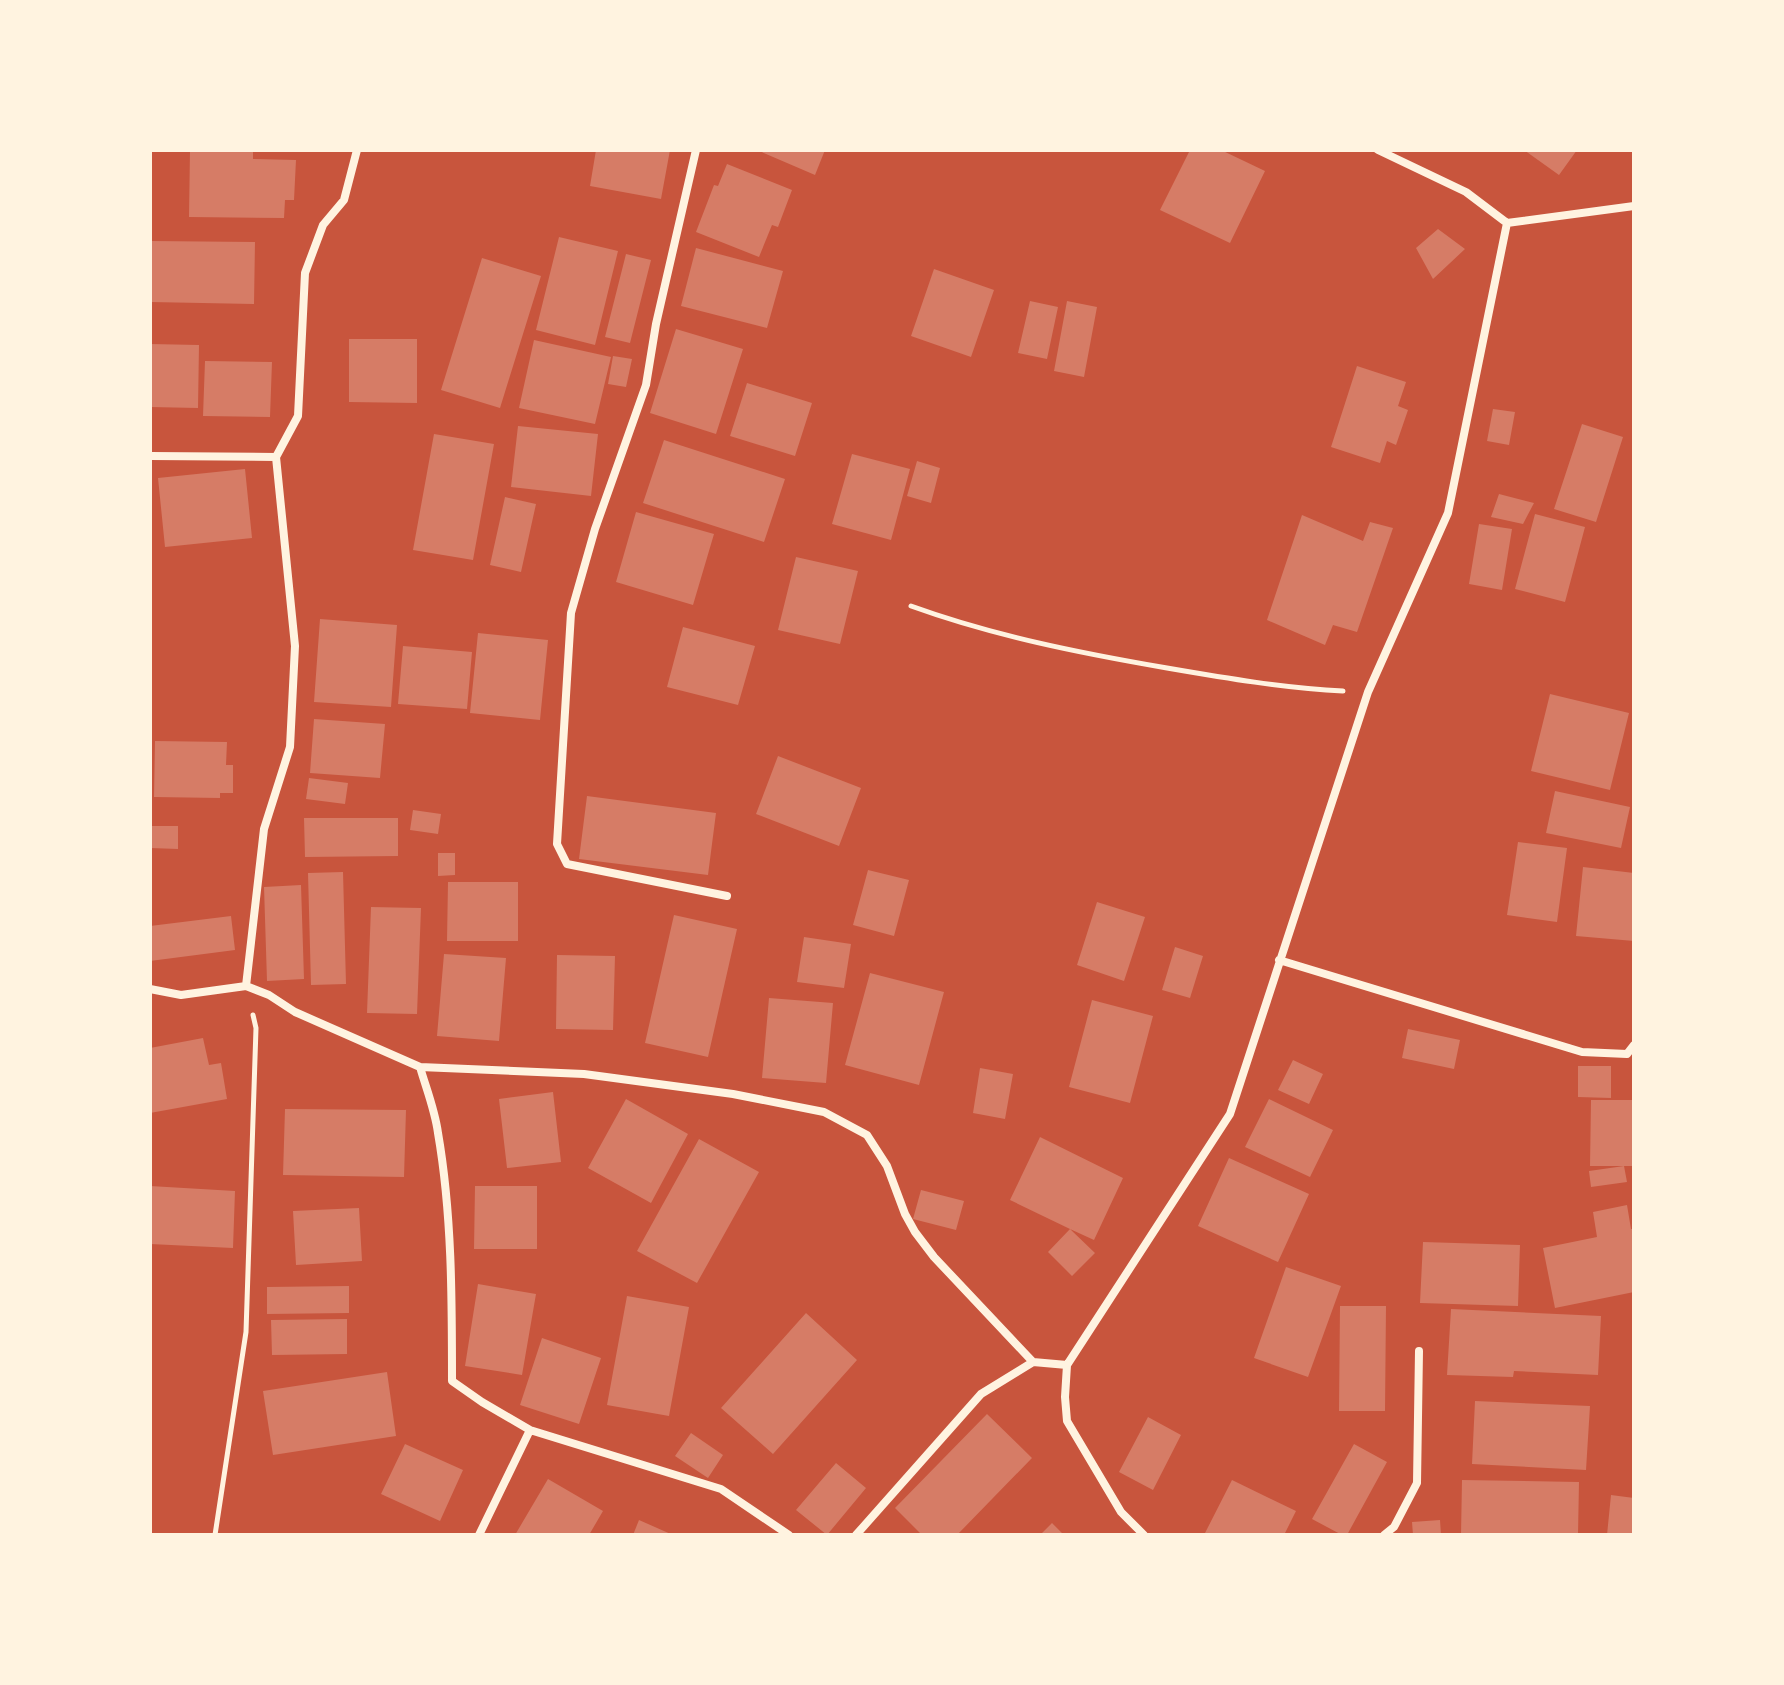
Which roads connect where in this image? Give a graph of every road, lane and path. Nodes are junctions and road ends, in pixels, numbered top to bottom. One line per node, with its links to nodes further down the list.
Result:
1 (357, 150): 7 (street)
2 (696, 150): 10 (street)
3 (1378, 150): 5 (street)
4 (1634, 206): 5 (street)
5 (1507, 223): 9 (street)
6 (150, 456): 7 (street)
7 (276, 457): 12 (street)
8 (911, 606): 9 (path)
9 (1368, 692): 11 (street)
10 (727, 896)
11 (1279, 960): 14 (street); 18 (street)
12 (246, 986): 13 (street); 15 (street); 20 (path)
13 (150, 989)
14 (1634, 1045)
15 (420, 1067): 17 (street); 19 (street)
16 (1419, 1351): 25 (street)
17 (1033, 1362): 18 (street); 23 (street)
18 (1067, 1365): 24 (street)
19 (530, 1430): 21 (street); 22 (street)
20 (215, 1535)
21 (479, 1535)
22 (789, 1535)
23 (856, 1535)
24 (1144, 1535)
25 (1384, 1535)

